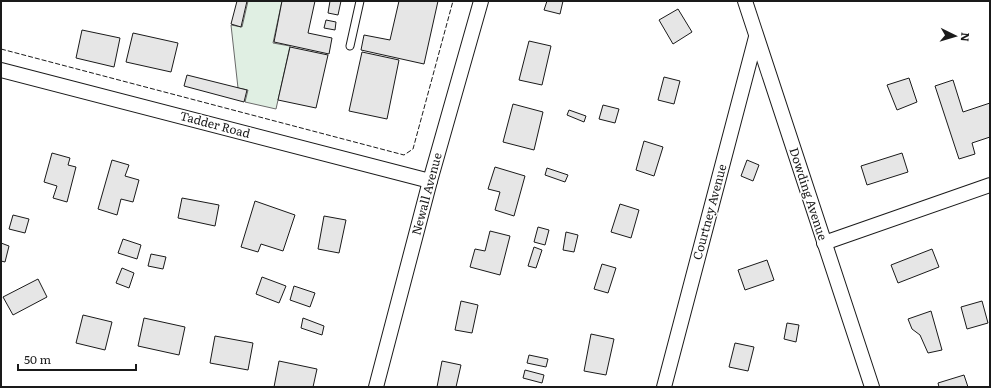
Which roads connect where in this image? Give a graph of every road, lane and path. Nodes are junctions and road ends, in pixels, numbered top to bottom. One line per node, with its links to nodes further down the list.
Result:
1 (360, 1): 5 (lane)
2 (481, 1): 7 (street, Newall Avenue)
3 (749, 2): 4 (street, Dowding Avenue)
4 (756, 37): 9 (street, Dowding Avenue); 11 (street, Courtney Avenue)
5 (350, 46)
6 (1, 70): 7 (street, Tadder Road)
7 (430, 182): 10 (street, Newall Avenue)
8 (990, 185): 9 (street)
9 (824, 243): 12 (street, Dowding Avenue)
10 (376, 387)
11 (664, 387)
12 (872, 387)

